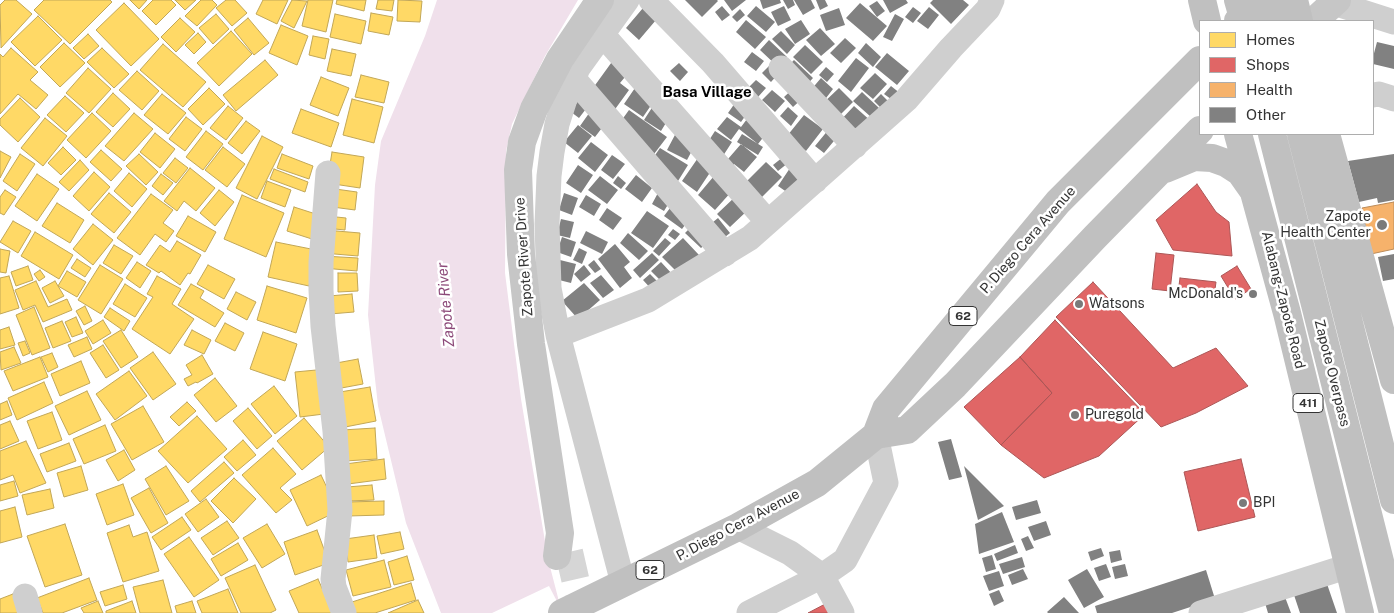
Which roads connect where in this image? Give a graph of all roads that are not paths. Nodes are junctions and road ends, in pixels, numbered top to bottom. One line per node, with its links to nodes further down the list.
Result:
1 (600, 0): 41 (main road, Zapote River Drive)
2 (627, 0): 18 (street)
3 (650, 0): 32 (street)
4 (992, 0): 29 (street)
5 (1202, 0): 11 (highway)
6 (1238, 0): 13 (highway, bridge)
7 (1259, 0): 12 (highway)
8 (1267, 0): 14 (highway)
9 (1294, 0): 15 (highway)
10 (1335, 1): 16 (main road); 17 (street)
11 (1207, 20)
12 (1239, 20)
13 (1244, 20)
14 (1272, 20)
15 (1299, 20)
16 (1315, 20)
17 (1394, 22)
18 (602, 34): 21 (street); 34 (street)
19 (1199, 61): 38 (highway, P. Diego Cera Avenue / 62)
20 (781, 68): 29 (street)
21 (573, 78): 35 (street); 36 (street)
22 (1374, 95): 23 (street)
23 (1394, 99)
24 (1199, 131): 30 (highway, P. Diego Cera Avenue / 62)
25 (1272, 135): 51 (highway, Zapote Overpass / 411)
26 (1319, 135): 37 (highway)
27 (1319, 135): 39 (highway, Zapote Overpass)
28 (1245, 139): 33 (highway, Alabang-Zapote Road / 411)
29 (855, 146): 32 (street)
30 (1161, 170): 33 (highway); 38 (highway, P. Diego Cera Avenue / 62)
31 (328, 173): 45 (street)
32 (815, 182): 34 (street)
33 (1255, 193): 42 (highway, Alabang-Zapote Road / 411)
34 (768, 222): 35 (street)
35 (725, 254): 36 (street)
36 (558, 335): 44 (street)
37 (1393, 373)
38 (876, 435): 40 (highway, P. Diego Cera Avenue / 62); 43 (street)
39 (1394, 500)
40 (738, 527): 43 (street); 44 (highway, P. Diego Cera Avenue / 62)
41 (562, 547)
42 (1348, 566): 49 (street); 50 (highway, Alabang-Zapote Road / 411)
43 (822, 576): 47 (street); 48 (street)
44 (623, 583): 46 (highway, P. Diego Cera Avenue / 62)
45 (344, 613)
46 (562, 613)
47 (749, 613)
48 (842, 613)
49 (1201, 613)
50 (1360, 613)
51 (1393, 613)

